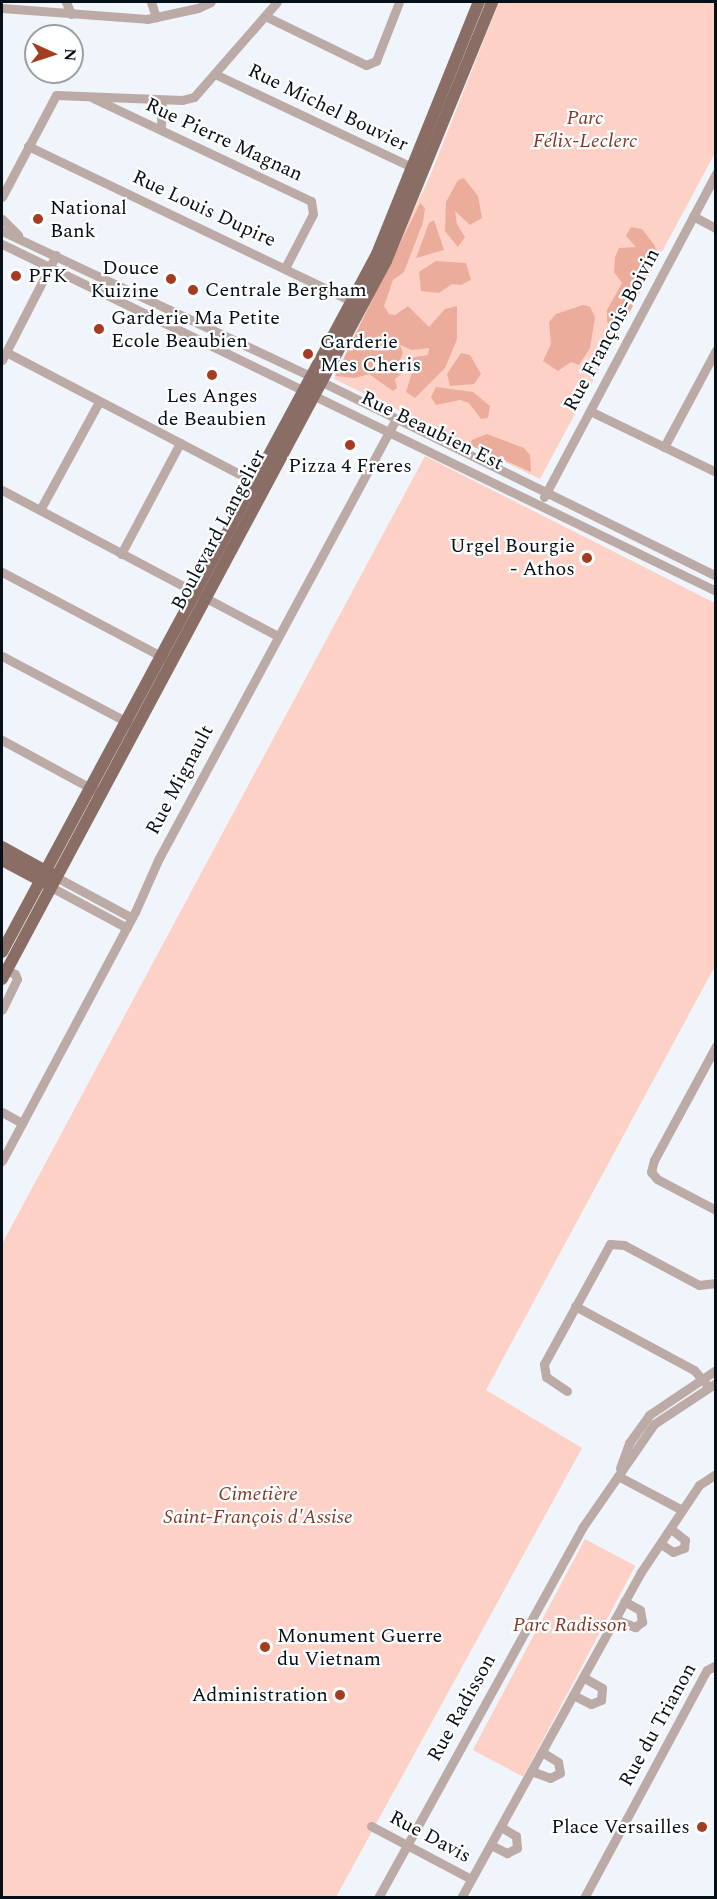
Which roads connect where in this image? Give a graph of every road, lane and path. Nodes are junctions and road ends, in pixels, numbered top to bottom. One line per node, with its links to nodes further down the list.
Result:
1 (66, 2): 9 (street)
2 (150, 2): 11 (street)
3 (211, 2): 11 (street)
4 (277, 2): 10 (street)
5 (399, 2): 10 (street)
6 (479, 2): 17 (main road, Boulevard Langelier)
7 (492, 2): 17 (main road, Boulevard Langelier)
8 (2, 8): 9 (street)
9 (71, 14): 11 (street)
10 (265, 16): 12 (street)
11 (156, 17)
12 (218, 75): 14 (street); 17 (street, Rue Michel Bouvier)
13 (88, 96): 14 (street); 15 (street, Rue Pierre Magnan); 16 (street)
14 (162, 100): 15 (street)
15 (161, 128): 28 (street, Rue Pierre Magnan)
16 (28, 146): 19 (street); 28 (street, Rue Louis Dupire)
17 (418, 170): 31 (main road, Boulevard Langelier)
18 (716, 173): 20 (street, Rue François-Boivin)
19 (2, 196)
20 (693, 216): 22 (street); 39 (street, Rue François-Boivin)
21 (2, 219): 24 (street, Rue Beaubien Est)
22 (716, 228)
23 (2, 231): 24 (street, Rue Beaubien Est)
24 (25, 240): 26 (street, Rue Beaubien Est)
25 (2, 244): 27 (street, Rue Beaubien Est)
26 (56, 255): 27 (street); 29 (street, Rue Beaubien Est)
27 (50, 267): 30 (street, Rue Beaubien Est); 35 (street)
28 (285, 268): 31 (street, Rue Louis Dupire)
29 (107, 279): 30 (street); 32 (street, Rue Beaubien Est)
30 (101, 292): 33 (street, Rue Beaubien Est)
31 (357, 304): 36 (main road, Boulevard Langelier)
32 (181, 315): 33 (street); 36 (street, Rue Beaubien Est)
33 (176, 327): 37 (street, Rue Beaubien Est)
34 (716, 350): 43 (street)
35 (4, 356): 38 (street)
36 (317, 380): 37 (main road, Boulevard Langelier); 40 (street, Rue Beaubien Est)
37 (311, 392): 41 (street, Rue Beaubien Est); 45 (main road, Boulevard Langelier)
38 (99, 402): 42 (street); 49 (street)
39 (590, 411): 43 (street); 47 (street, Rue François-Boivin)
40 (396, 419): 41 (street, Rue Mignault); 47 (street, Rue Beaubien Est)
41 (390, 430): 48 (street, Rue Beaubien Est); 55 (street, Rue Mignault)
42 (180, 443): 45 (street); 50 (street)
43 (664, 447): 44 (street)
44 (716, 472)
45 (260, 484): 54 (main road, Boulevard Langelier)
46 (2, 490): 49 (street)
47 (547, 493): 48 (street, Rue François-Boivin); 52 (street, Rue Beaubien Est)
48 (541, 504): 53 (street, Rue Beaubien Est)
49 (40, 510): 50 (street)
50 (121, 554): 54 (street)
51 (2, 572): 57 (street)
52 (716, 576)
53 (716, 591)
54 (200, 595): 55 (street); 57 (main road, Boulevard Langelier)
55 (278, 636): 64 (street, Rue Mignault)
56 (2, 656): 58 (street)
57 (165, 659): 58 (main road, Boulevard Langelier)
58 (130, 724): 60 (main road, Boulevard Langelier)
59 (2, 740): 60 (street)
60 (95, 790): 63 (main road, Boulevard Langelier)
61 (2, 847): 63 (main road)
62 (2, 860): 63 (main road)
63 (48, 879): 64 (street); 65 (street); 66 (main road, Boulevard Langelier); 67 (main road, Boulevard Langelier)
64 (132, 918): 65 (street, Rue Mignault)
65 (127, 928): 71 (street, Rue Mignault)
66 (2, 952)
67 (3, 972): 68 (street, Boulevard Langelier)
68 (2, 1010)
69 (716, 1046): 73 (street)
70 (2, 1112): 71 (street)
71 (22, 1123): 72 (street, Rue Mignault)
72 (2, 1161)
73 (714, 1207)
74 (716, 1283): 75 (street)
75 (575, 1306): 77 (street); 79 (street)
76 (716, 1370): 77 (street)
77 (703, 1378): 78 (street); 81 (street)
78 (712, 1385): 81 (street)
79 (567, 1391)
80 (716, 1474): 82 (street)
81 (618, 1476): 82 (street); 94 (street, Rue Radisson)
82 (682, 1510): 83 (street)
83 (671, 1529): 84 (street); 84 (street)
84 (661, 1544): 85 (street)
85 (624, 1601): 86 (street); 86 (street)
86 (615, 1619): 88 (street)
87 (714, 1665): 99 (street, Rue du Trianon)
88 (583, 1677): 89 (street); 89 (street)
89 (573, 1695): 90 (street)
90 (542, 1752): 91 (street); 91 (street)
91 (531, 1771): 93 (street)
92 (371, 1826): 94 (street, Rue Davis)
93 (501, 1827): 95 (street); 95 (street)
94 (407, 1845): 96 (street, Rue Davis); 97 (street, Rue Radisson)
95 (491, 1845): 96 (street)
96 (471, 1879): 98 (street)
97 (378, 1898)
98 (461, 1898)
99 (584, 1898)

